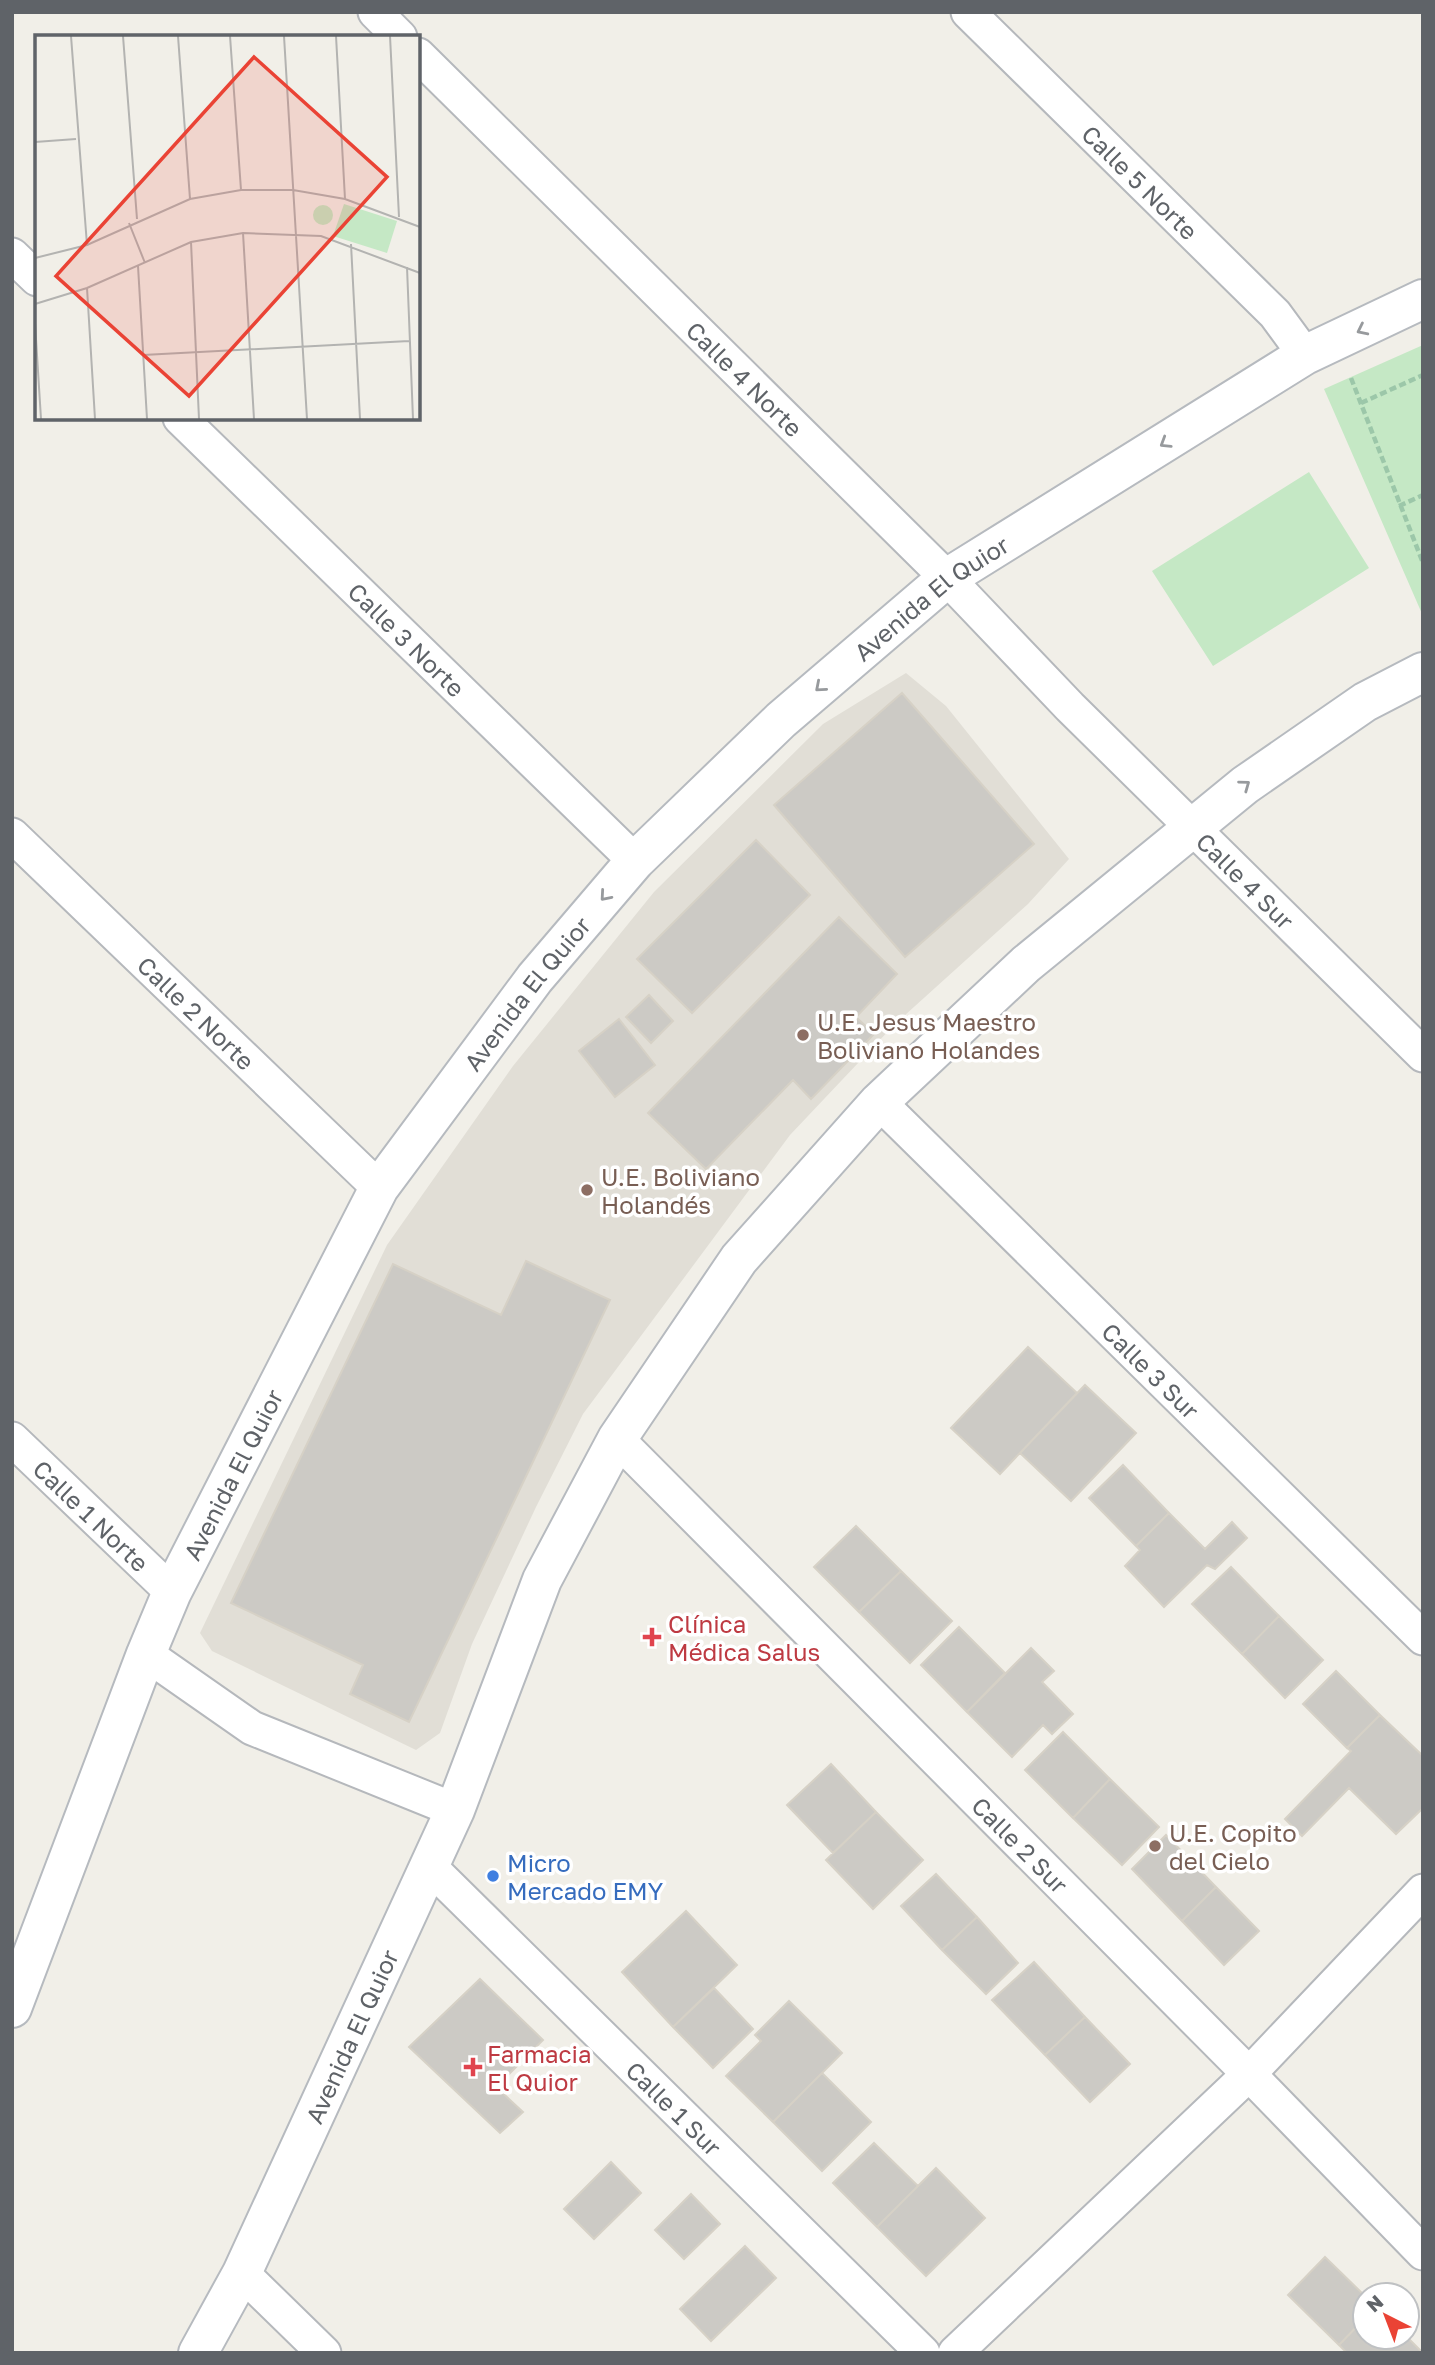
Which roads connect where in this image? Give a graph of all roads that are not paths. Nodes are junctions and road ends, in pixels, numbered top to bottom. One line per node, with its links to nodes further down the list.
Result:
1 (375, 12): 3 (street)
2 (968, 12): 8 (street, Calle 5 Norte)
3 (398, 35)
4 (420, 57): 10 (street, Calle 4 Norte)
5 (12, 255): 6 (street)
6 (35, 277)
7 (1423, 299): 8 (street, Avenida El Quior, one-way to 8)
8 (1321, 349): 10 (street, Avenida El Quior, one-way to 10)
9 (182, 420): 15 (street, Calle 3 Norte)
10 (947, 578): 12 (street, Calle 4 Norte); 15 (street, Avenida El Quior, one-way to 15)
11 (1423, 672): 13 (street, Avenida El Quior, one-way to 11)
12 (1070, 706): 13 (street, Calle 4 Sur)
13 (1191, 827): 16 (street, Calle 4 Sur); 17 (street, Avenida El Quior)
14 (12, 835): 18 (street, Calle 2 Norte)
15 (635, 861): 18 (street, Avenida El Quior, one-way to 18)
16 (1423, 1055)
17 (878, 1102): 20 (street, Avenida El Quior); 22 (street, Calle 3 Sur)
18 (379, 1188): 21 (street, Avenida El Quior)
19 (12, 1439): 21 (street, Calle 1 Norte)
20 (617, 1439): 24 (street, Avenida El Quior); 28 (street, Calle 2 Sur)
21 (172, 1592): 23 (street, Avenida El Quior)
22 (1423, 1638)
23 (146, 1654): 24 (street); 27 (street, Avenida El Quior)
24 (454, 1810): 25 (street, Avenida El Quior)
25 (428, 1865): 30 (street, Avenida El Quior); 33 (street, Calle 1 Sur)
26 (1423, 1891): 28 (street)
27 (12, 2008)
28 (1249, 2074): 29 (street, Calle 2 Sur); 34 (street)
29 (1423, 2253)
30 (243, 2273): 31 (street, Avenida El Quior); 32 (street)
31 (198, 2353)
32 (324, 2353)
33 (923, 2353)
34 (955, 2353)

